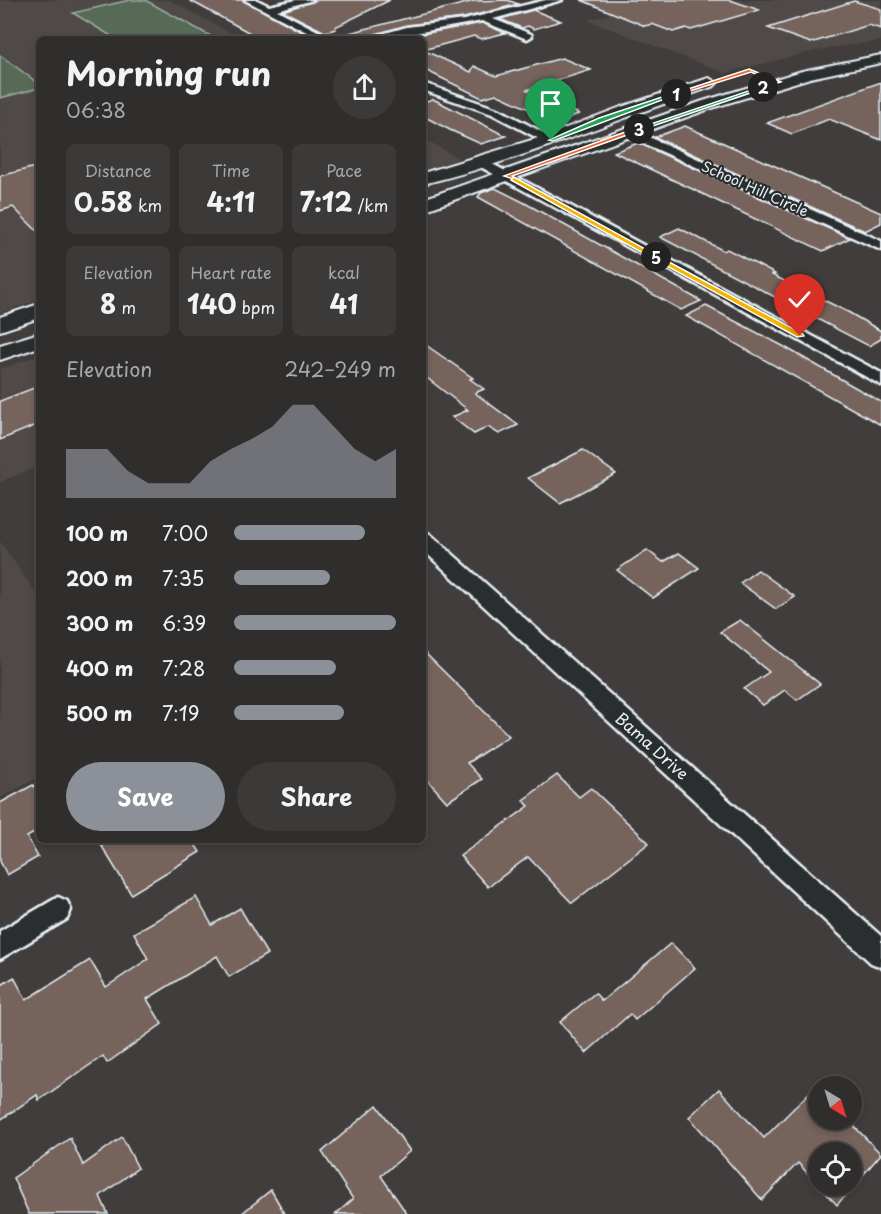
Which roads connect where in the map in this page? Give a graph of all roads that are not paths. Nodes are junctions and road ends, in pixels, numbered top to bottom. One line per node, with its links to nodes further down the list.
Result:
1 (250, 0): 6 (street)
2 (308, 0): 6 (street)
3 (525, 0): 5 (street)
4 (557, 0): 5 (street)
5 (538, 5): 7 (street)
6 (268, 9): 8 (street)
7 (485, 19): 9 (street); 10 (street)
8 (322, 36)
9 (382, 36)
10 (526, 36)
11 (881, 59): 14 (main road)
12 (760, 74): 14 (main road)
13 (723, 79): 17 (main road)
14 (779, 82): 16 (main road)
15 (426, 87): 17 (street)
16 (629, 132): 19 (main road); 22 (street, School Hill Circle)
17 (551, 140): 18 (main road)
18 (483, 163): 19 (street); 20 (main road)
19 (507, 176): 21 (main road); 27 (street)
20 (426, 178)
21 (426, 204)
22 (881, 246)
23 (36, 312): 24 (main road)
24 (0, 324)
25 (36, 341): 26 (main road)
26 (0, 353)
27 (878, 375)
28 (426, 541): 31 (street, Bama Drive)
29 (58, 910): 30 (street)
30 (0, 946)
31 (881, 954)

